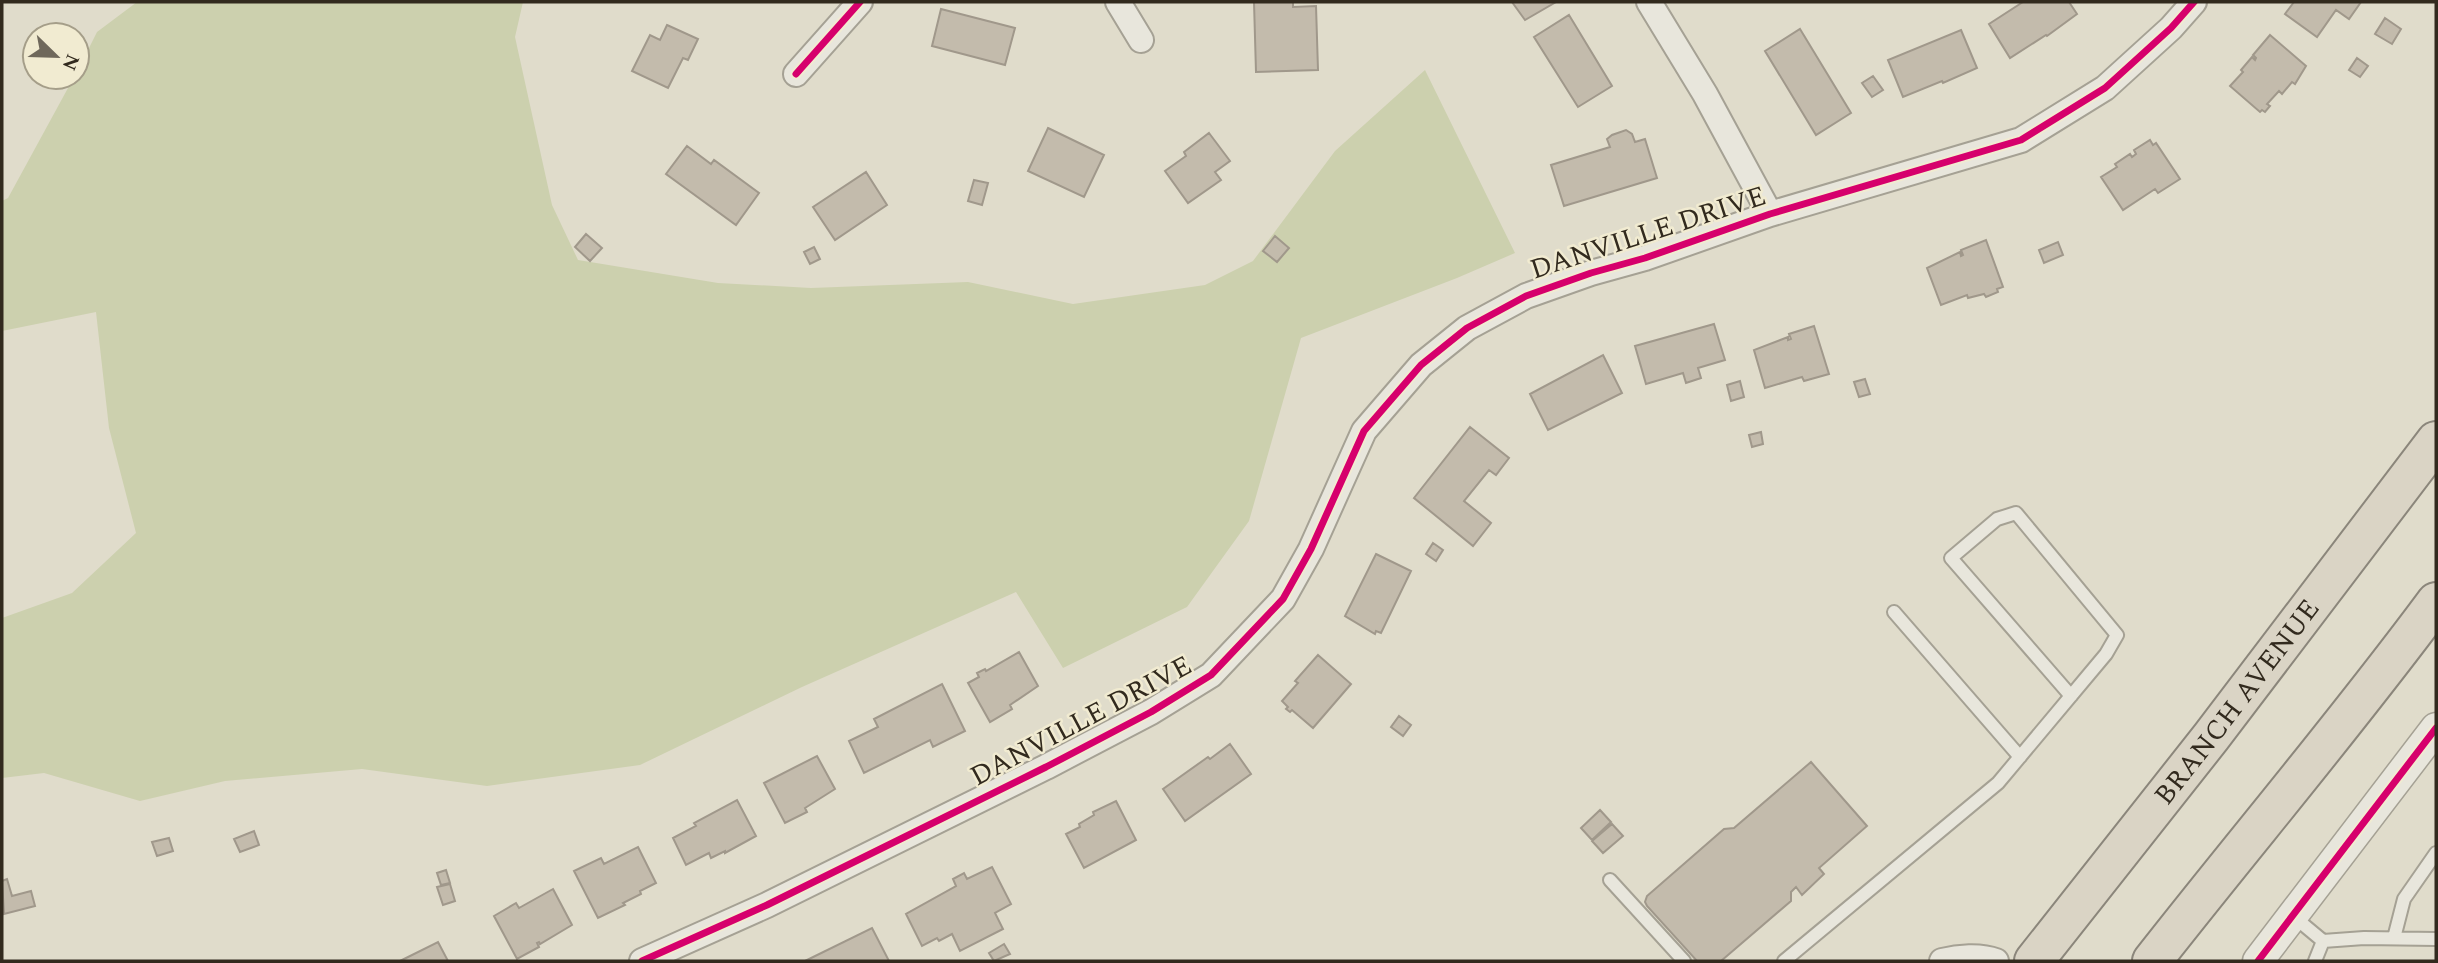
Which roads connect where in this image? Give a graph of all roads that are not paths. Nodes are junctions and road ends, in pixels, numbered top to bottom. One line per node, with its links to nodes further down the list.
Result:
1 (860, 2): 6 (street)
2 (1118, 2): 5 (street)
3 (1649, 2): 7 (street)
4 (2194, 2): 7 (street, DANVILLE DRIVE)
5 (1141, 40)
6 (796, 74)
7 (1770, 214): 22 (street, DANVILLE DRIVE)
8 (2436, 438): 27 (highway, BRANCH AVENUE)
9 (2436, 602): 12 (highway)
10 (1894, 612): 15 (lane)
11 (2436, 620): 12 (highway)
12 (2373, 687): 28 (highway)
13 (2071, 696): 13 (lane); 15 (lane)
14 (2436, 728): 18 (street)
15 (2020, 757): 24 (lane)
16 (2436, 853): 19 (lane)
17 (1609, 880): 23 (lane)
18 (2293, 916): 21 (lane); 29 (street)
19 (2394, 938): 20 (lane); 21 (lane)
20 (2436, 939)
21 (2323, 941): 30 (lane)
22 (642, 961)
23 (1684, 961)
24 (1784, 961)
25 (1942, 961): 26 (street)
26 (1996, 961)
27 (2034, 961)
28 (2151, 961)
29 (2258, 961)
30 (2315, 961)

